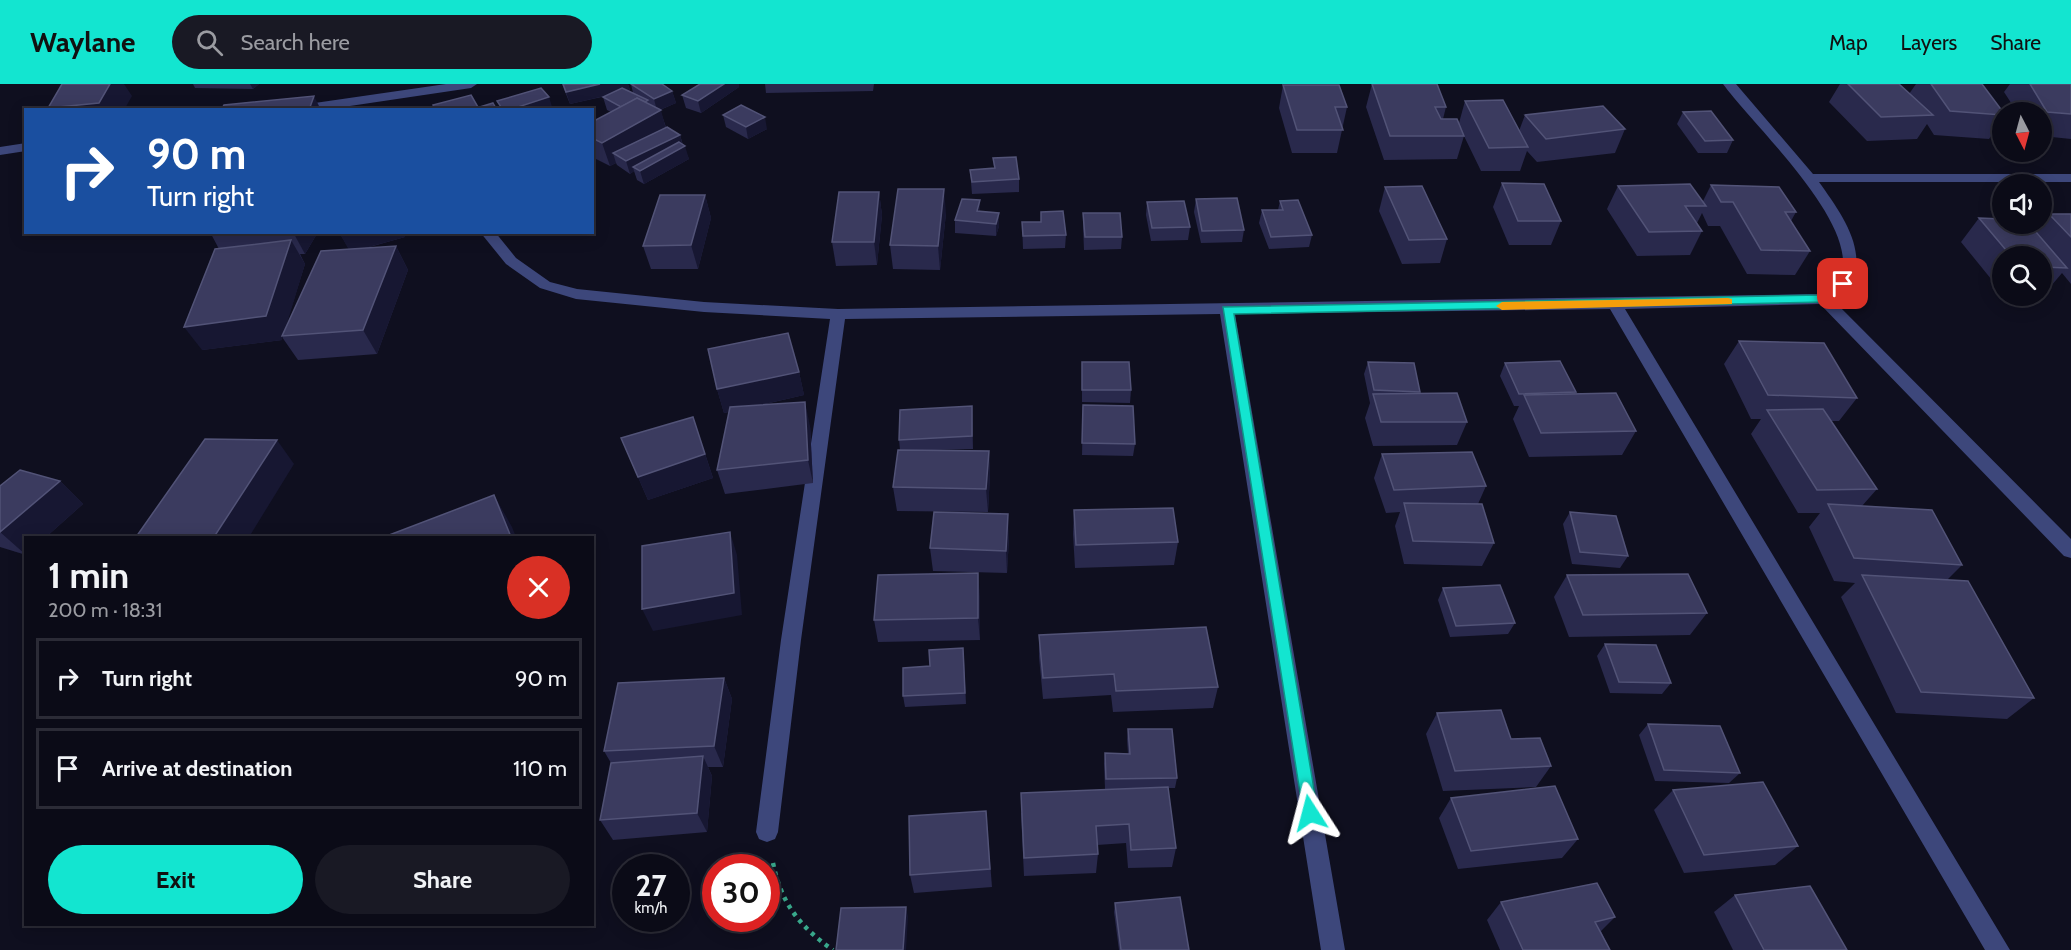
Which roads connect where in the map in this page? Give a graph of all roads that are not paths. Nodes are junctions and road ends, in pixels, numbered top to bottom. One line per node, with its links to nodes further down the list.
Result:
1 (471, 84): 3 (street)
2 (1729, 84): 8 (street)
3 (393, 90): 4 (street); 5 (street)
4 (304, 108)
5 (404, 108)
6 (24, 147): 7 (street)
7 (0, 151)
8 (1809, 178): 9 (street); 11 (street)
9 (2071, 178)
10 (489, 234): 14 (street)
11 (1824, 299): 12 (street); 15 (street)
12 (1615, 304): 13 (street); 18 (street)
13 (1227, 310): 14 (street); 17 (street)
14 (838, 314): 16 (street)
15 (2071, 550)
16 (767, 832)
17 (1333, 950)
18 (1998, 950)

